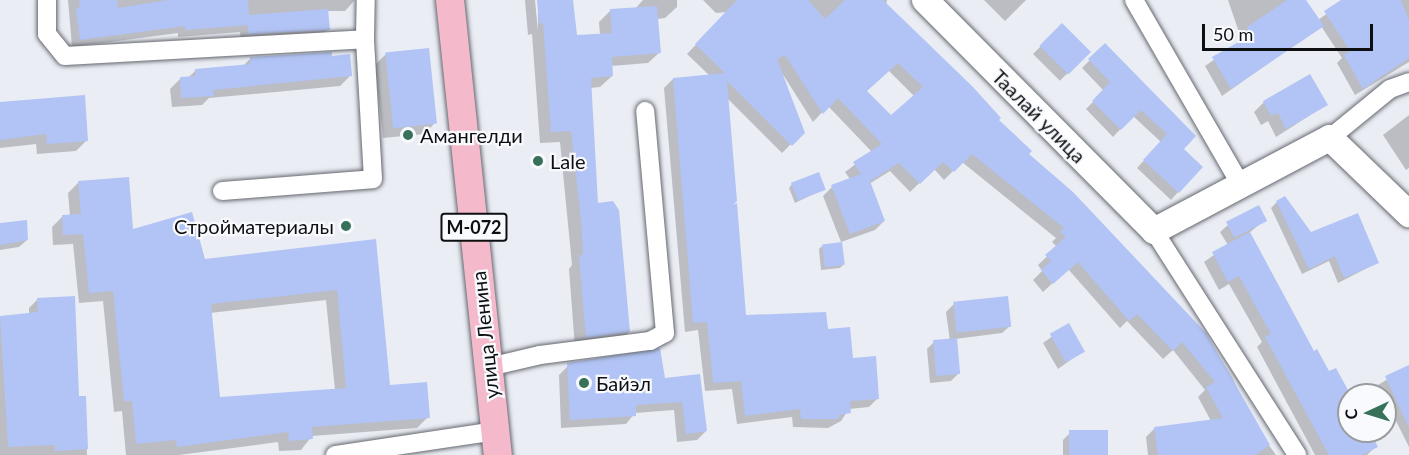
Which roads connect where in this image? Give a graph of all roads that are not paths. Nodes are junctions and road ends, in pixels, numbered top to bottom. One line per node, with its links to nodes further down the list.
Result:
1 (47, 0): 6 (street)
2 (366, 0): 6 (street)
3 (450, 0): 14 (main road, улица Ленина / М-072)
4 (925, 0): 13 (street, Таалай улица)
5 (1134, 0): 10 (street)
6 (365, 39): 11 (street)
7 (1409, 82): 9 (street)
8 (645, 111): 14 (street)
9 (1330, 138): 10 (street); 12 (street)
10 (1241, 185): 13 (street)
11 (222, 191)
12 (1409, 214)
13 (1154, 231): 17 (street, Таалай улица)
14 (489, 367): 15 (main road, улица Ленина / М-072)
15 (496, 443): 16 (street)
16 (335, 455)
17 (1297, 455)

